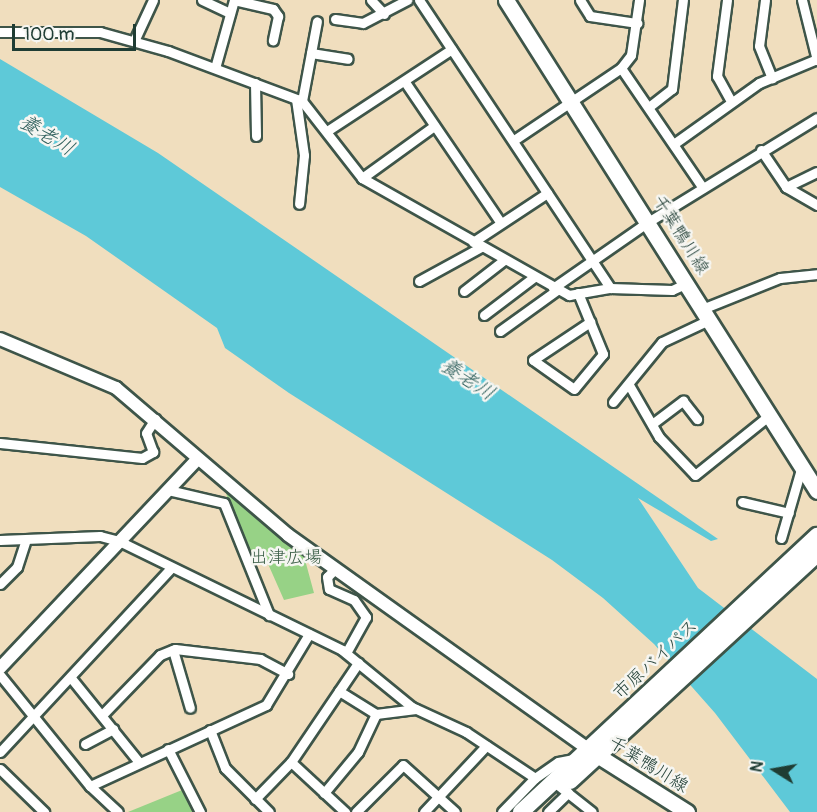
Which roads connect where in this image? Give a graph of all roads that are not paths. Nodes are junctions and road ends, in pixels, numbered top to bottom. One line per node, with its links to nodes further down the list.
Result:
1 (153, 0): 21 (street)
2 (202, 0): 14 (street)
3 (234, 0): 14 (street); 20 (street)
4 (370, 0): 15 (street)
5 (407, 0): 15 (street)
6 (419, 0): 22 (street)
7 (506, 0): 32 (main road, 千葉鴨川線)
8 (580, 0): 18 (street)
9 (639, 0): 18 (street)
10 (683, 0): 34 (street)
11 (727, 0): 33 (street)
12 (765, 0): 28 (street)
13 (802, 0): 25 (street)
14 (230, 13): 26 (street)
15 (384, 14): 16 (street)
16 (335, 19)
17 (317, 21): 23 (street)
18 (637, 23): 27 (street)
19 (0, 32): 21 (street)
20 (273, 40)
21 (134, 41): 26 (street)
22 (452, 49): 29 (street); 39 (street)
23 (311, 53): 24 (street); 31 (street)
24 (348, 59)
25 (817, 59): 28 (street)
26 (215, 68): 30 (street)
27 (621, 68): 32 (street); 34 (street)
28 (772, 78): 33 (street)
29 (405, 82): 36 (street); 37 (street)
30 (255, 83): 31 (street); 38 (street)
31 (299, 100): 37 (street); 47 (street)
32 (574, 100): 39 (street); 50 (main road, 千葉鴨川線)
33 (731, 101): 40 (street)
34 (650, 106): 40 (street)
35 (817, 118): 41 (street)
36 (434, 126): 43 (street); 49 (street)
37 (327, 132): 43 (street)
38 (256, 136)
39 (514, 140): 46 (street)
40 (675, 143): 45 (street)
41 (761, 150): 44 (street); 45 (street)
42 (817, 172): 44 (street)
43 (362, 178): 51 (street)
44 (786, 187): 48 (street)
45 (703, 188): 50 (street)
46 (547, 193): 49 (street); 53 (street)
47 (299, 204)
48 (816, 204)
49 (500, 222): 51 (street)
50 (648, 222): 53 (street); 57 (main road, 千葉鴨川線)
51 (477, 245): 52 (street); 56 (street)
52 (504, 260): 55 (street); 60 (street)
53 (594, 264): 58 (street); 59 (street)
54 (817, 274): 62 (street)
55 (534, 277): 59 (street); 63 (street)
56 (419, 281)
57 (687, 283): 58 (street); 62 (main road, 千葉鴨川線)
58 (610, 288): 61 (street)
59 (555, 289): 61 (street); 65 (street)
60 (464, 291)
61 (578, 293): 64 (street)
62 (705, 314): 67 (street); 70 (main road, 千葉鴨川線)
63 (484, 315)
64 (590, 322): 64 (street)
65 (500, 331)
66 (0, 339): 69 (street)
67 (629, 385): 68 (street); 72 (street)
68 (613, 402)
69 (155, 418): 73 (street); 74 (street)
70 (766, 418): 72 (street); 75 (main road, 千葉鴨川線)
71 (697, 419): 72 (street)
72 (652, 424)
73 (0, 443)
74 (197, 460): 76 (street); 88 (street)
75 (801, 469): 77 (main road, 千葉鴨川線); 79 (street)
76 (168, 490): 84 (street); 90 (street)
77 (817, 491)
78 (742, 502): 79 (street)
79 (789, 513): 81 (street)
80 (817, 536): 86 (highway, 市原バイパス)
81 (781, 538)
82 (26, 539): 83 (street); 84 (street); 89 (street)
83 (0, 540)
84 (119, 541): 87 (street); 95 (street)
85 (817, 554): 86 (highway, 市原バイパス)
86 (798, 563): 111 (highway, 市原バイパス)
87 (171, 568): 90 (street); 98 (street)
88 (334, 568): 93 (street); 111 (street)
89 (0, 584)
90 (269, 615): 91 (street)
91 (309, 634): 93 (street); 96 (street)
92 (173, 650): 96 (street); 100 (street); 104 (street)
93 (346, 653): 94 (street)
94 (358, 663): 99 (street); 101 (street)
95 (0, 668)
96 (288, 674): 106 (street)
97 (0, 675): 102 (street)
98 (71, 678): 102 (street); 104 (street)
99 (339, 691): 103 (street); 113 (street)
100 (190, 708)
101 (416, 709): 103 (street); 108 (street)
102 (36, 713): 110 (street); 116 (street)
103 (376, 714): 118 (street)
104 (102, 715): 105 (street)
105 (113, 729): 107 (street); 112 (street)
106 (210, 730): 109 (street); 120 (street)
107 (84, 744)
108 (486, 746): 115 (street); 119 (street)
109 (168, 749): 112 (street); 123 (street)
110 (0, 752)
111 (589, 756): 115 (street); 117 (highway, 市原バイパス); 134 (main road, 千葉鴨川線)
112 (138, 761): 116 (street)
113 (291, 762): 118 (street); 120 (street)
114 (0, 769): 121 (street)
115 (535, 778): 129 (street)
116 (90, 786): 122 (street)
117 (561, 787): 130 (highway, 市原バイパス); 131 (highway, 市原バイパス); 132 (street); 133 (street)
118 (324, 793): 125 (street)
119 (439, 796): 126 (street); 127 (street); 128 (street)
120 (255, 799): 124 (street)
121 (44, 812)
122 (118, 812)
123 (200, 812)
124 (269, 812)
125 (345, 812)
126 (356, 812)
127 (424, 812)
128 (455, 812)
129 (502, 812)
130 (521, 812)
131 (535, 812)
132 (548, 812)
133 (592, 812)
134 (687, 812)

